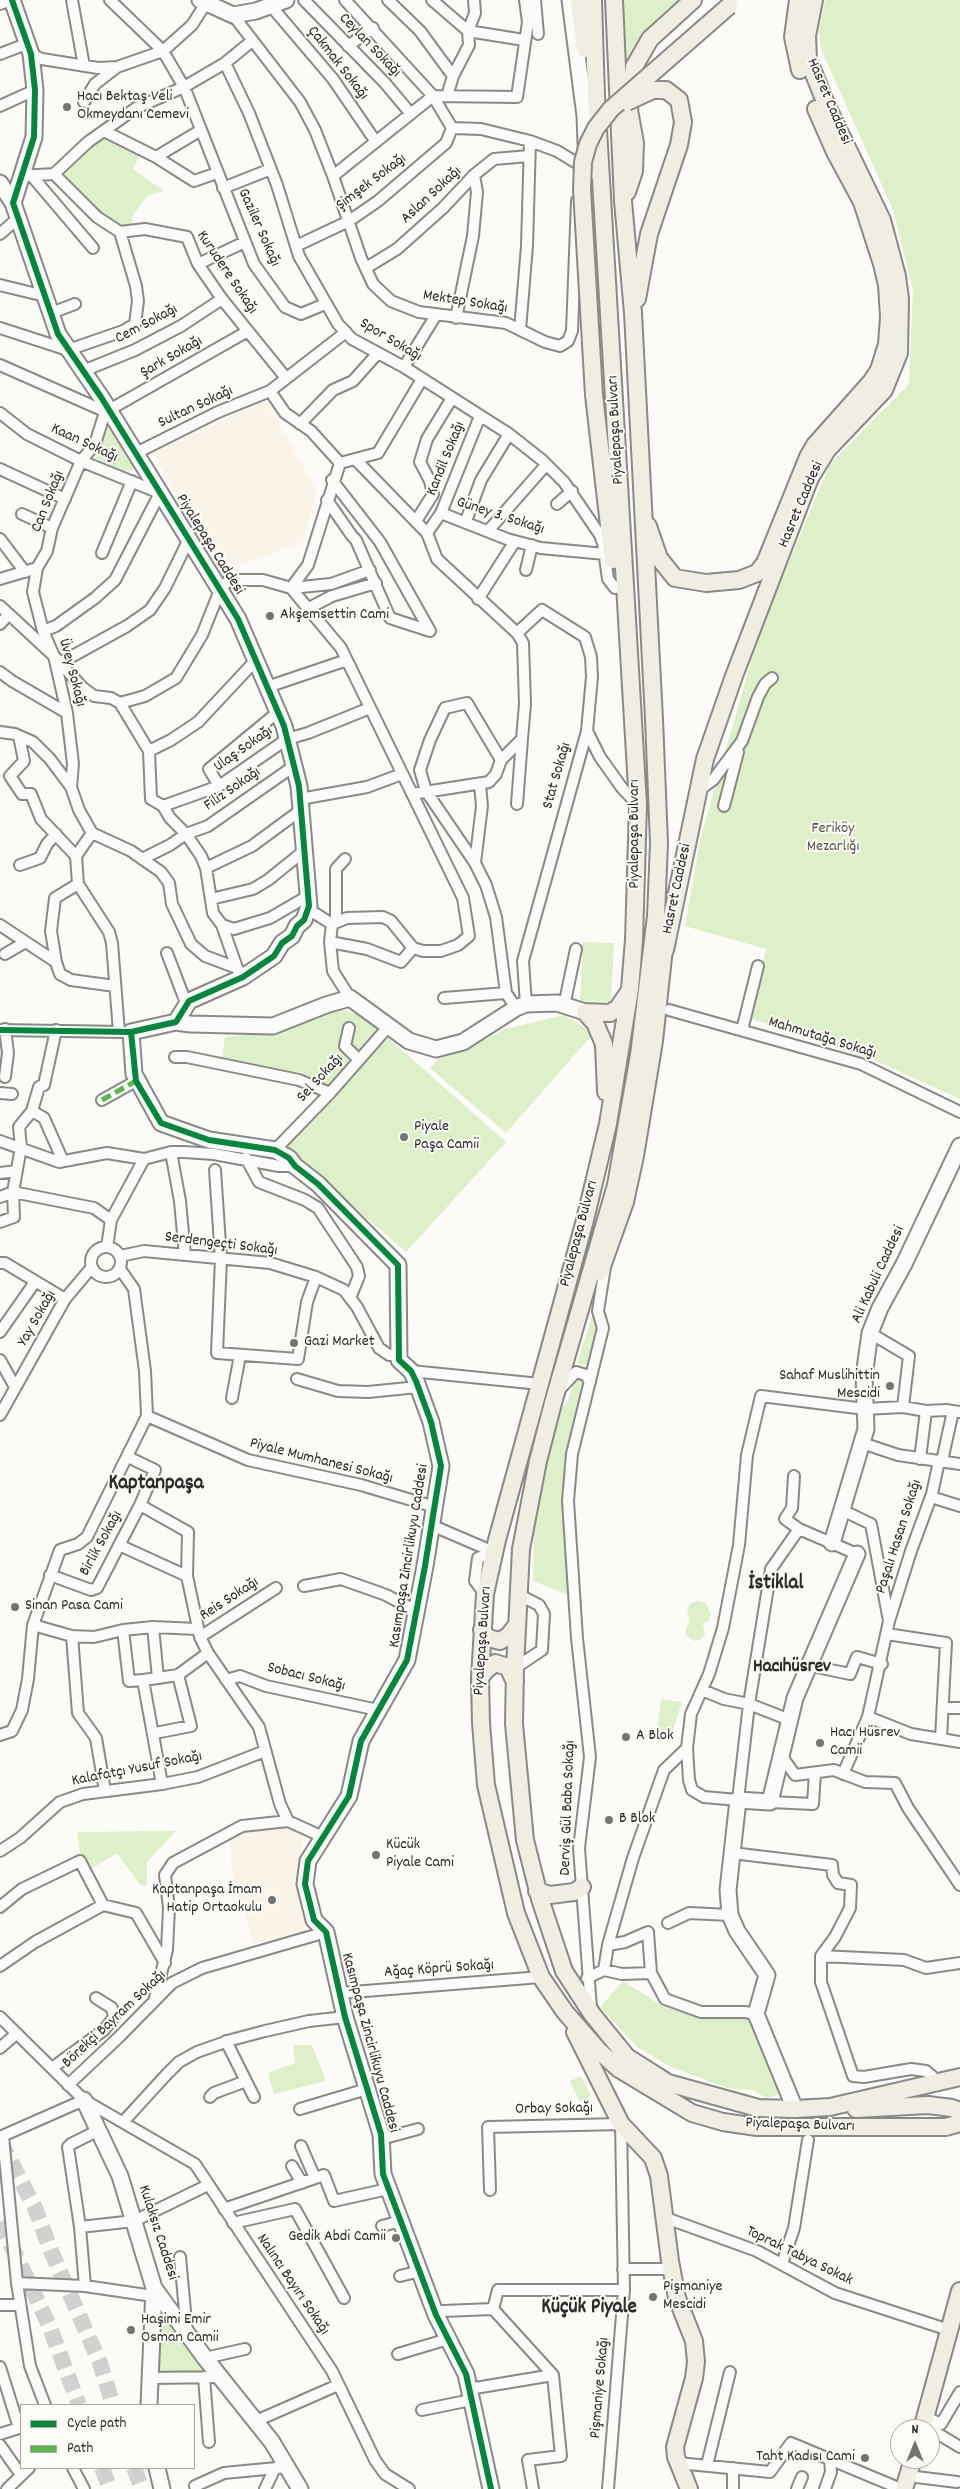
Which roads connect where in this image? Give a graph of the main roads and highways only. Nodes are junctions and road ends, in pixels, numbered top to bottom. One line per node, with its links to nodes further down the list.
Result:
1 (579, 0): 10 (main road)
2 (593, 0): 10 (main road, Piyalepaşa Bulvarı)
3 (614, 0): 12 (main road, Piyalepaşa Bulvarı)
4 (693, 0): 12 (main road)
5 (798, 0): 9 (main road)
6 (806, 0): 9 (main road, Hasret Caddesi)
7 (814, 0): 14 (main road, Hasret Caddesi)
8 (734, 2): 11 (main road, bridge)
9 (800, 70): 14 (main road, Hasret Caddesi)
10 (596, 95): 16 (main road, Piyalepaşa Bulvarı)
11 (611, 109): 13 (main road, bridge); 16 (main road, bridge)
12 (623, 201): 13 (main road, Piyalepaşa Bulvarı)
13 (633, 313): 15 (main road, Piyalepaşa Bulvarı)
14 (885, 372): 15 (main road, Hasret Caddesi); 18 (main road, Hasret Caddesi)
15 (642, 507): 17 (main road, Piyalepaşa Bulvarı)
16 (628, 655): 19 (main road, Piyalepaşa Bulvarı)
17 (655, 738): 18 (main road); 21 (main road, Piyalepaşa Bulvarı)
18 (665, 950): 21 (main road)
19 (630, 989): 20 (main road, Piyalepaşa Bulvarı); 20 (main road)
20 (610, 1104): 23 (main road, Piyalepaşa Bulvarı)
21 (575, 1326): 22 (main road, Piyalepaşa Bulvarı)
22 (517, 1625): 23 (main road); 24 (main road, Piyalepaşa Bulvarı)
23 (482, 1630): 25 (main road, Piyalepaşa Bulvarı)
24 (515, 1675): 25 (main road); 27 (main road, Piyalepaşa Bulvarı)
25 (480, 1678): 28 (main road, Piyalepaşa Bulvarı)
26 (582, 1886): 27 (main road)
27 (537, 1891): 30 (main road, Piyalepaşa Bulvarı)
28 (565, 2012): 32 (main road, Piyalepaşa Bulvarı); 37 (main road)
29 (960, 2077): 30 (main road)
30 (830, 2106): 31 (main road)
31 (960, 2111)
32 (960, 2123)
33 (960, 2291): 34 (main road)
34 (928, 2419)
35 (910, 2469): 36 (main road)
36 (905, 2485)
37 (689, 2489)

